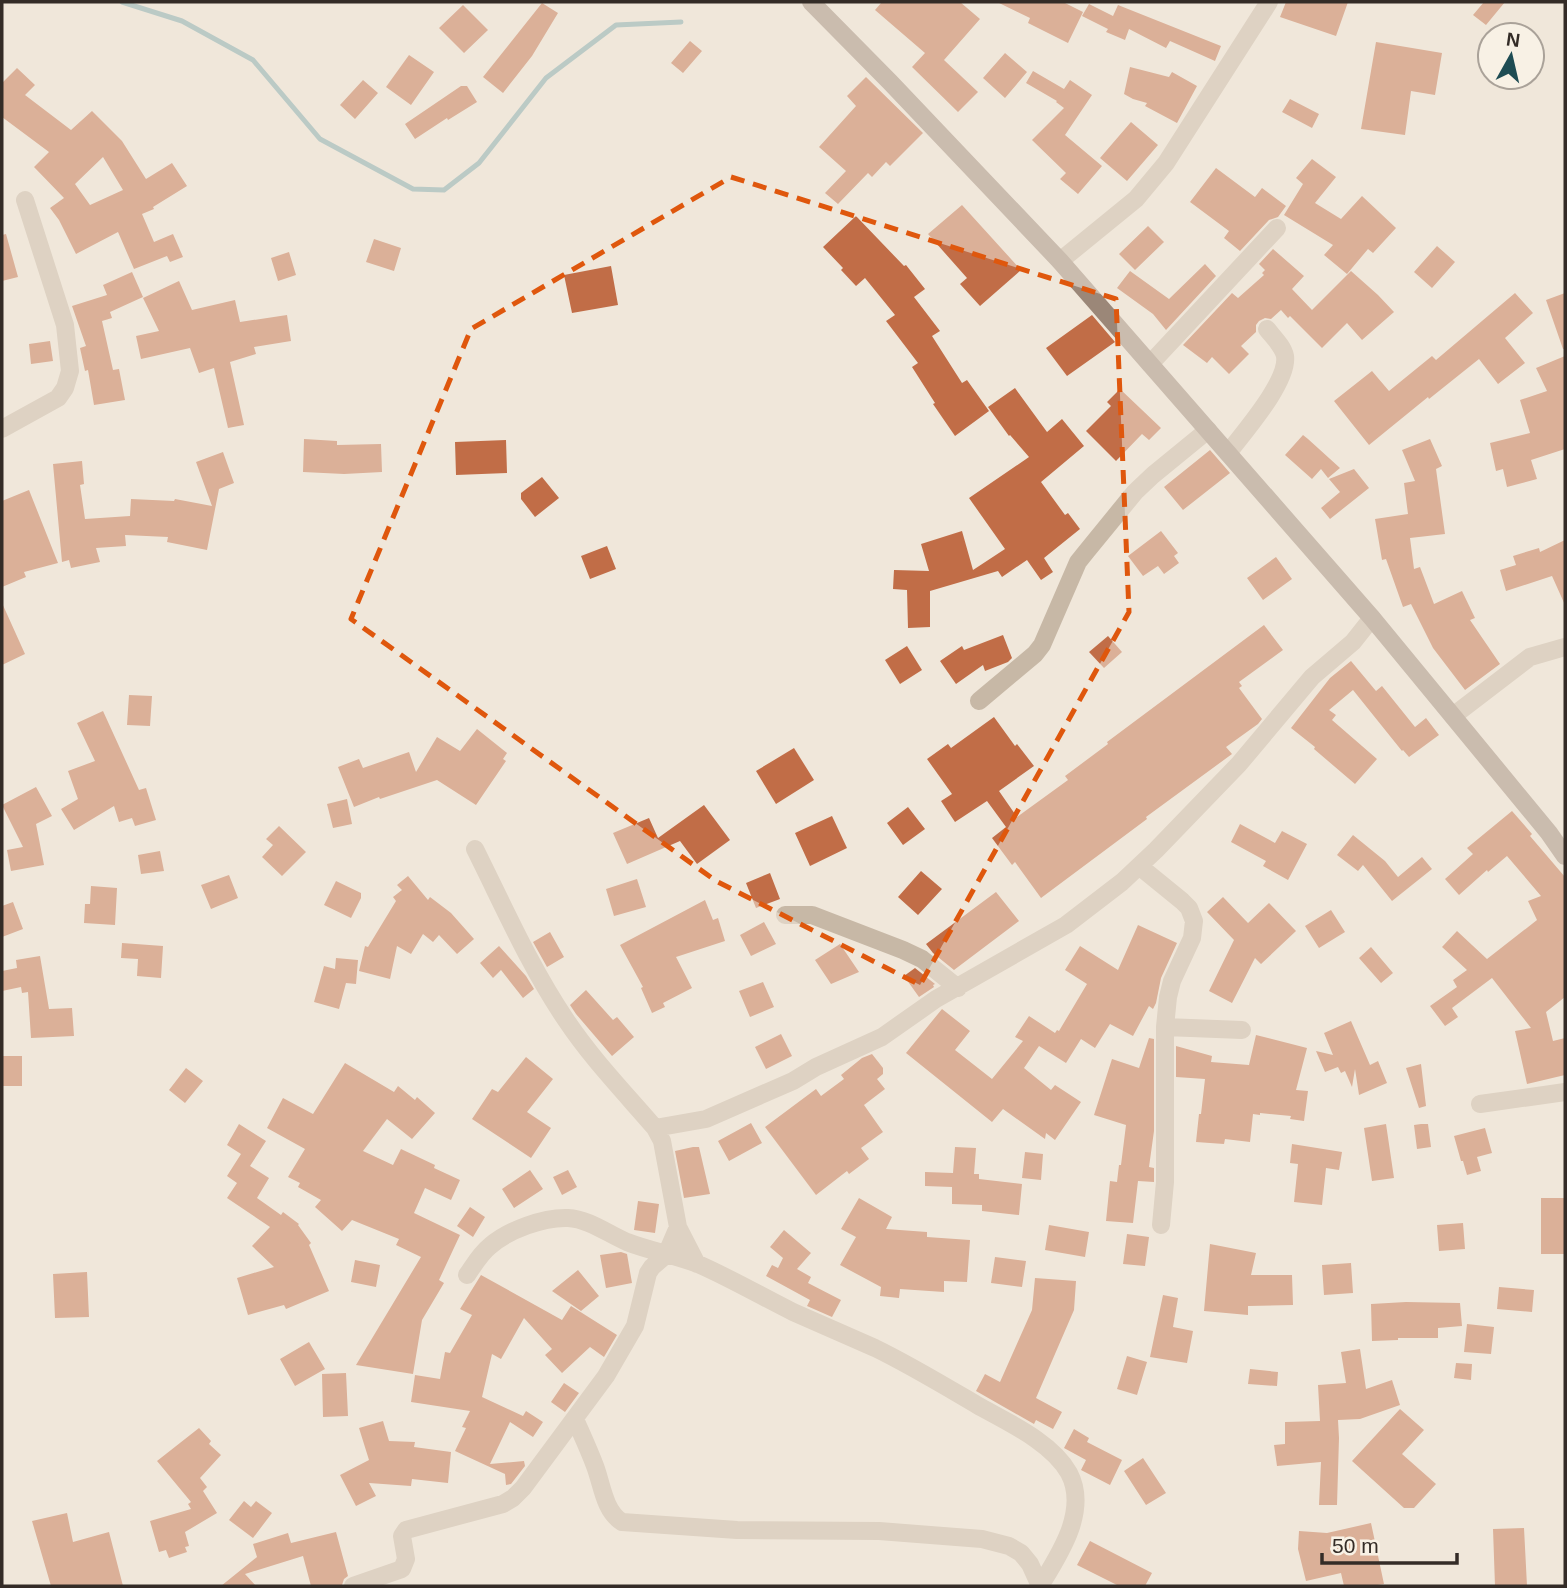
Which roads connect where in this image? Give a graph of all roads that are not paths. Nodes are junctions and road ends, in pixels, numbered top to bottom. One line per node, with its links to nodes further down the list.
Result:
1 (811, 2): 5 (main road)
2 (1269, 2): 5 (street)
3 (26, 200): 8 (street)
4 (1278, 228): 7 (street)
5 (1060, 261): 7 (main road)
6 (1267, 329): 10 (street)
7 (1150, 364): 9 (main road)
8 (2, 429)
9 (1208, 430): 10 (main road); 13 (street)
10 (1228, 453): 11 (main road)
11 (1372, 618): 14 (main road); 17 (street)
12 (1565, 647): 14 (street)
13 (979, 701)
14 (1453, 716): 16 (main road)
15 (475, 849): 24 (street)
16 (1565, 856)
17 (1139, 866): 19 (street); 20 (street)
18 (785, 915): 19 (street)
19 (958, 988): 24 (street)
20 (1165, 1027): 21 (street); 25 (street)
21 (1241, 1030)
22 (1565, 1092): 23 (street)
23 (1480, 1104)
24 (655, 1128): 26 (street)
25 (1161, 1225)
26 (678, 1227): 27 (street); 28 (street)
27 (666, 1255): 28 (street); 29 (street); 30 (street)
28 (697, 1264): 30 (street)
29 (467, 1275)
30 (575, 1419): 31 (street)
31 (353, 1586)

